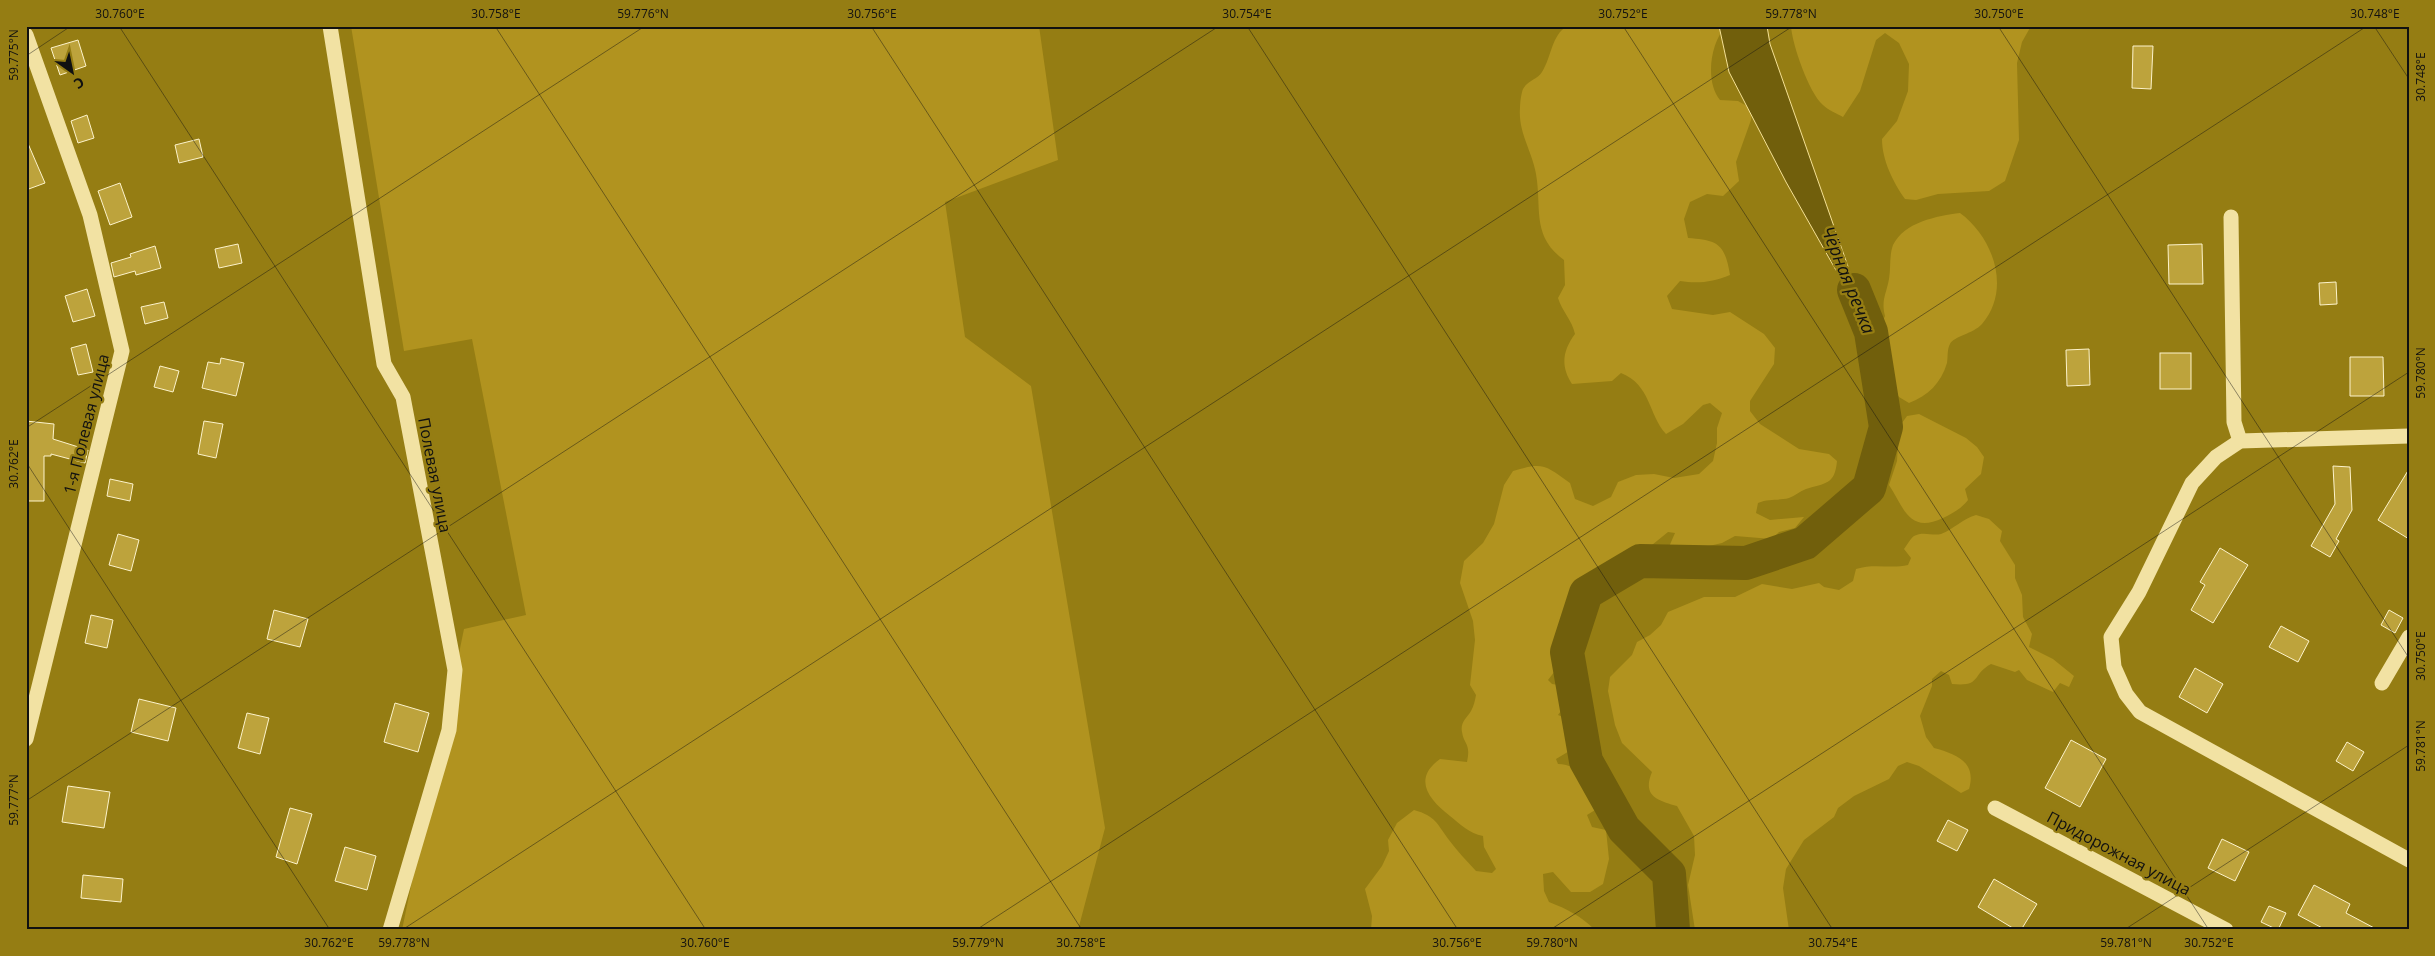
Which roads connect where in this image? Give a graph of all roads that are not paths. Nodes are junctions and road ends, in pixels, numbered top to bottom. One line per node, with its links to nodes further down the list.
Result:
1 (330, 26): 11 (street, Полевая улица)
2 (26, 35): 8 (street, 1-я Полевая улица)
3 (2231, 217): 5 (street)
4 (2409, 436): 5 (street)
5 (2240, 441): 10 (street)
6 (2409, 637): 7 (street)
7 (2382, 683)
8 (26, 738)
9 (1995, 808): 12 (street, Придорожная улица)
10 (2409, 860)
11 (390, 930)
12 (2226, 930)

